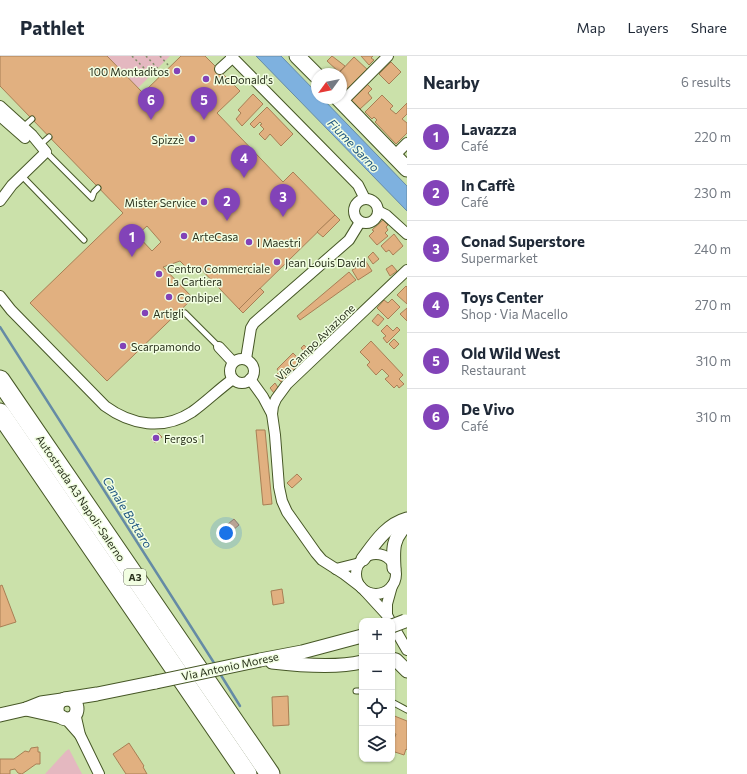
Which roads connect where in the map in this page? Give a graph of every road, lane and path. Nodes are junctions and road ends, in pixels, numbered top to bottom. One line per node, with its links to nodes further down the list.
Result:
1 (132, 56): 11 (path)
2 (146, 56): 10 (path)
3 (160, 56): 7 (path)
4 (388, 56): 12 (street)
5 (232, 57): 8 (street); 26 (street)
6 (299, 57): 9 (main road)
7 (170, 67)
8 (220, 69)
9 (311, 70)
10 (163, 74)
11 (152, 76)
12 (347, 94)
13 (344, 104): 22 (main road)
14 (0, 106): 17 (street)
15 (0, 116): 19 (street)
16 (32, 119): 17 (lane)
17 (23, 127): 21 (street)
18 (49, 137): 21 (lane)
19 (25, 138)
20 (407, 143): 22 (street)
21 (43, 149): 24 (street); 25 (lane)
22 (394, 156): 23 (main road)
23 (407, 169)
24 (22, 176): 27 (street); 31 (lane)
25 (98, 188)
26 (365, 199): 28 (street); 29 (street)
27 (0, 201)
28 (378, 211): 29 (street); 30 (street)
29 (360, 222): 36 (street)
30 (407, 234)
31 (84, 240)
32 (407, 270): 42 (street, Via Campo Aviazione)
33 (0, 296): 38 (street)
34 (185, 313): 35 (lane)
35 (219, 347): 37 (street)
36 (246, 359): 37 (street); 39 (street)
37 (233, 362): 38 (street)
38 (233, 379): 39 (street)
39 (250, 379): 42 (street)
40 (0, 380): 72 (highway, Autostrada A3 Napoli-Salerno / A3)
41 (0, 413): 71 (highway, Autostrada A3 Napoli-Salerno / A3)
42 (272, 414): 47 (street, Via Campo Aviazione)
43 (407, 519): 45 (street)
44 (407, 524): 46 (street)
45 (361, 561): 46 (street); 47 (street); 49 (street)
46 (394, 568): 48 (street)
47 (336, 569): 49 (street, Via Campo Aviazione)
48 (393, 584): 49 (street); 51 (street)
49 (363, 589): 50 (street, Via Campo Aviazione)
50 (387, 618)
51 (390, 618)
52 (406, 620): 53 (street, bridge)
53 (395, 621)
54 (395, 630): 56 (street, Via Campo Aviazione)
55 (359, 637): 57 (street, Via Antonio Morese)
56 (407, 650)
57 (260, 660): 59 (street); 63 (street, Via Antonio Morese, bridge)
58 (395, 660): 60 (street)
59 (359, 662)
60 (407, 671)
61 (356, 692): 62 (lane)
62 (359, 692)
63 (98, 694): 64 (street, Via Antonio Morese); 69 (street, Via Antonio Morese)
64 (64, 699): 66 (street, Via Antonio Morese); 69 (street)
65 (395, 704): 67 (lane)
66 (26, 709): 68 (street, Via Antonio Morese); 69 (street, Via Antonio Morese)
67 (407, 710)
68 (0, 714)
69 (69, 715): 70 (street)
70 (99, 774)
71 (247, 774)
72 (270, 774)

